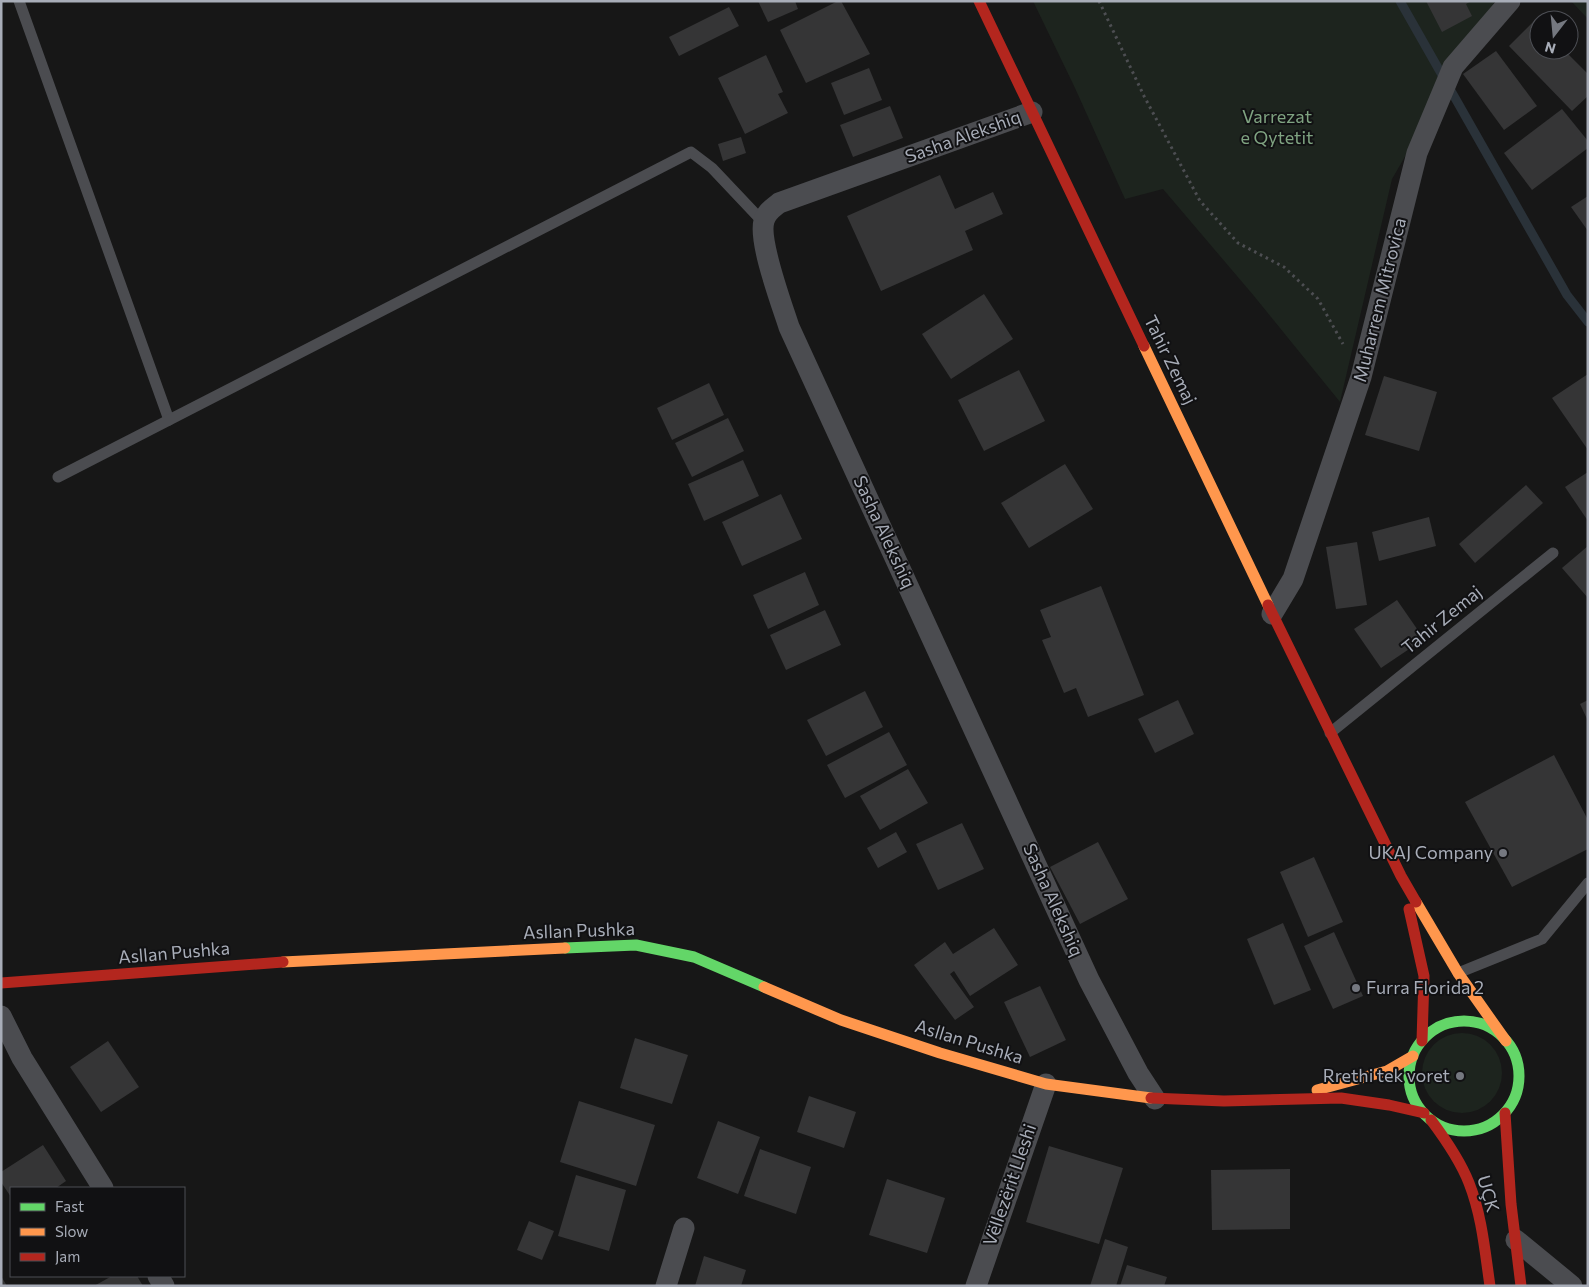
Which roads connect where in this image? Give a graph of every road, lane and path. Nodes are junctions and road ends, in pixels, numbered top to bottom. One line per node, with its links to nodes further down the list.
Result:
1 (19, 1): 8 (lane)
2 (979, 1): 5 (main road, Tahir Zemaj)
3 (1099, 1): 7 (path)
4 (1510, 1): 7 (street, Muharrem Mitrovica)
5 (1032, 112): 6 (street, Sasha Alekshiq); 11 (main road, Tahir Zemaj)
6 (763, 222): 8 (lane); 23 (street, Sasha Alekshiq)
7 (1361, 377): 11 (street, Muharrem Mitrovica)
8 (170, 420): 9 (lane)
9 (58, 477)
10 (1553, 553): 12 (lane, Tahir Zemaj)
11 (1272, 614): 12 (main road, Tahir Zemaj)
12 (1330, 733): 13 (main road, Tahir Zemaj)
13 (1401, 876): 15 (main road, Tahir Zemaj); 18 (main road, Tahir Zemaj)
14 (1588, 883): 15 (lane)
15 (1458, 973): 19 (main road, Tahir Zemaj)
16 (1, 983): 21 (main road, Asllan Pushka)
17 (1, 1016): 26 (street)
18 (1422, 1041): 19 (main road); 20 (main road)
19 (1506, 1041): 24 (main road)
20 (1413, 1056): 22 (main road, Asllan Pushka); 25 (main road)
21 (1046, 1084): 23 (main road, Asllan Pushka); 30 (street, Vëllezërit Lleshi)
22 (1284, 1098): 23 (main road, Asllan Pushka); 25 (main road, Asllan Pushka)
23 (1155, 1099)
24 (1505, 1113): 25 (main road); 28 (main road, UÇK)
25 (1428, 1116): 31 (main road, UÇK)
26 (102, 1187)
27 (684, 1228): 29 (street)
28 (1516, 1240): 32 (main road, UÇK); 33 (street)
29 (666, 1286)
30 (976, 1286)
31 (1490, 1286)
32 (1521, 1286)
33 (1572, 1286)

